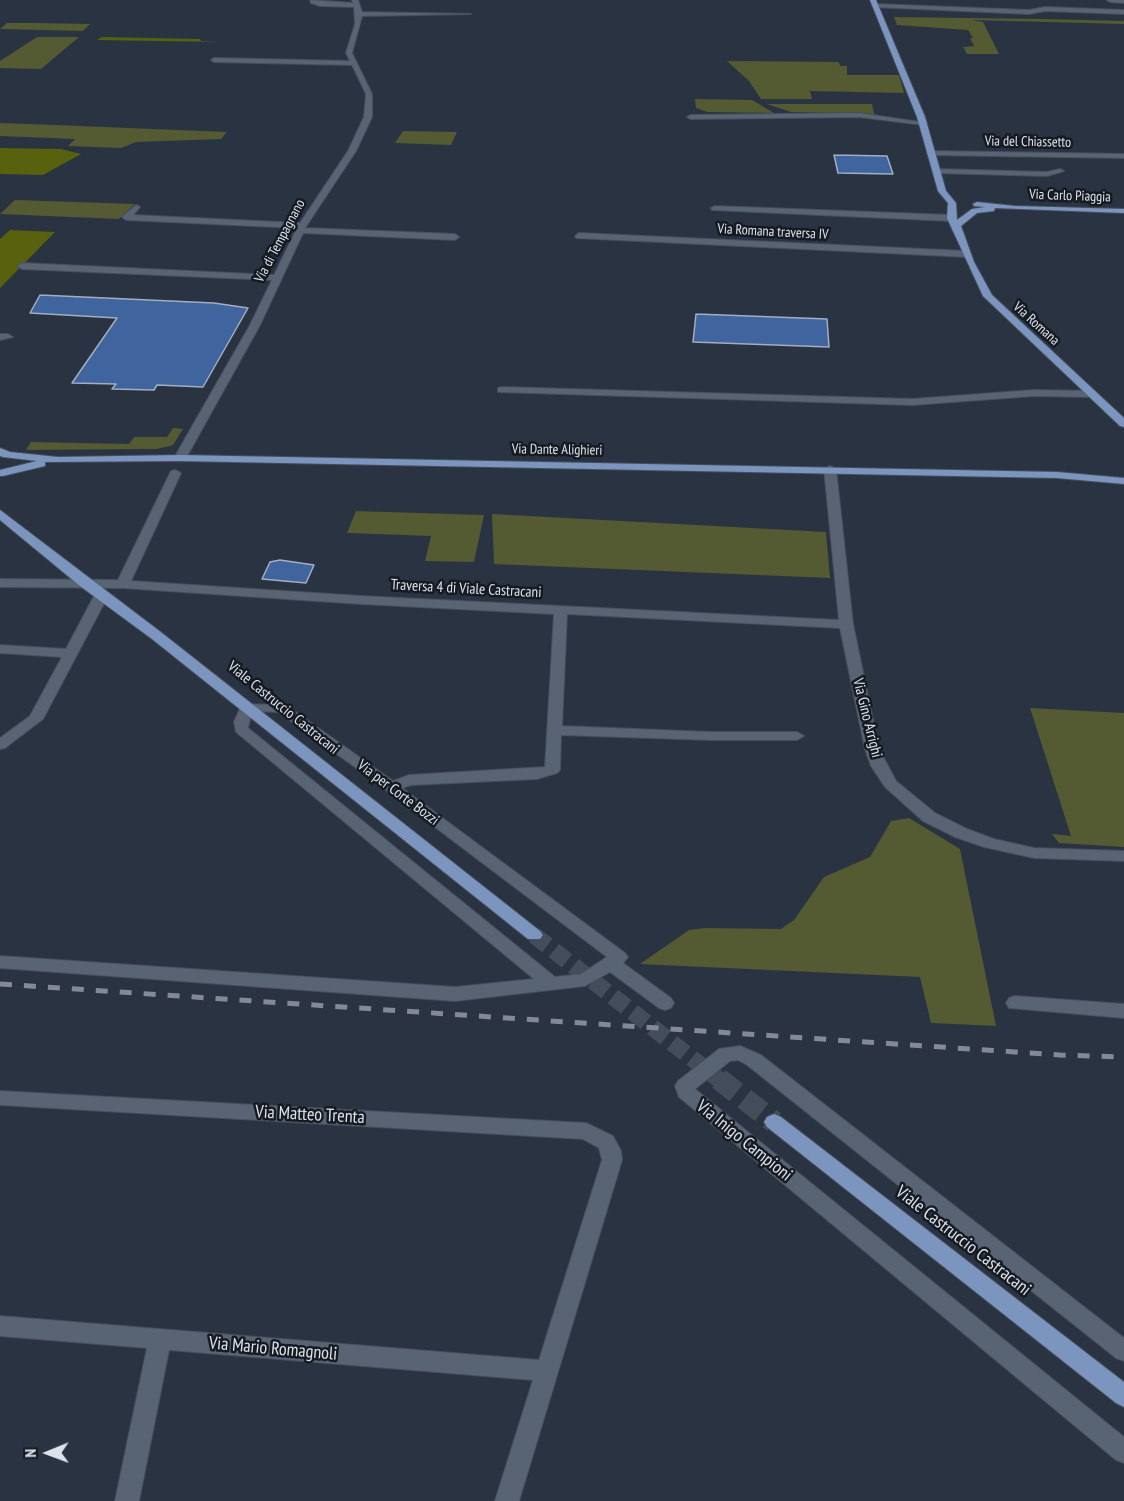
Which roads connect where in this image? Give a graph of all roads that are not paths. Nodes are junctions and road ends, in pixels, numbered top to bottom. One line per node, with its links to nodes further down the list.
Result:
1 (313, 0): 5 (street)
2 (1110, 0): 3 (street)
3 (1124, 0)
4 (874, 3): 6 (street); 11 (main road)
5 (358, 6): 7 (street); 9 (street, Via di Tempagnano)
6 (1124, 12)
7 (468, 14)
8 (214, 60): 9 (street)
9 (354, 63): 21 (street, Via di Tempagnano)
10 (691, 117): 11 (street)
11 (923, 123): 12 (main road)
12 (931, 153): 13 (street, Via del Chiassetto); 14 (main road)
13 (1124, 156)
14 (937, 171): 15 (street); 16 (main road)
15 (1060, 171)
16 (966, 204): 19 (main road, Via Carlo Piaggia); 20 (main road); 20 (main road, Via Romana)
17 (136, 207): 21 (street)
18 (715, 208): 20 (street)
19 (1124, 211)
20 (954, 222): 24 (main road, Via Romana)
21 (301, 228): 23 (street); 26 (street, Via di Tempagnano)
22 (579, 236): 24 (street, Via Romana traversa IV)
23 (455, 237)
24 (967, 254): 28 (main road, Via Romana)
25 (22, 266): 26 (street)
26 (277, 278): 31 (street, Via di Tempagnano)
27 (502, 390): 28 (street)
28 (1092, 394): 29 (main road, Via Romana)
29 (1124, 424)
30 (4, 453): 32 (main road, Via Dante Alighieri); 35 (main road)
31 (180, 458): 32 (main road, Via Dante Alighieri); 33 (main road, Via Dante Alighieri)
32 (58, 460): 35 (main road, Via Dante Alighieri)
33 (830, 470): 37 (main road, Via Dante Alighieri); 45 (street, Via Gino Arrighi)
34 (1124, 470): 37 (main road, Via Dante Alighieri)
35 (1, 473)
36 (174, 473): 42 (street)
37 (1057, 475): 38 (main road, Via Dante Alighieri)
38 (1124, 481)
39 (1, 514): 41 (main road, Viale Castruccio Castracani)
40 (0, 583): 41 (street, Traversa 4 di Viale Castracani)
41 (85, 584): 42 (street, Traversa 4 di Viale Castracani); 43 (main road, Viale Castruccio Castracani)
42 (123, 584): 44 (street, Traversa 4 di Viale Castracani)
43 (101, 596): 47 (street); 48 (main road, Viale Castruccio Castracani)
44 (561, 610): 45 (street, Traversa 4 di Viale Castracani); 49 (street)
45 (846, 624): 53 (street, Via Gino Arrighi)
46 (0, 649): 47 (street)
47 (72, 654): 51 (street)
48 (247, 707): 52 (street, Via per Corte Bozzi); 54 (main road, Viale Castruccio Castracani); 57 (street)
49 (554, 730): 50 (street); 52 (street)
50 (797, 736)
51 (0, 745)
52 (390, 787): 56 (street, Via per Corte Bozzi)
53 (1122, 861)
54 (534, 935)
55 (0, 962): 57 (street)
56 (611, 963): 57 (street); 58 (street)
57 (551, 984)
58 (665, 1003)
59 (1015, 1003): 60 (street)
60 (1124, 1011)
61 (0, 1098): 66 (street, Via Matteo Trenta)
62 (774, 1122): 67 (main road, Viale Castruccio Castracani)
63 (0, 1326): 64 (street, Via Mario Romagnoli)
64 (160, 1339): 66 (street, Via Mario Romagnoli); 69 (street)
65 (1124, 1351): 68 (street, Via Inigo Campioni)
66 (546, 1371): 70 (street)
67 (1124, 1396)
68 (1124, 1452)
69 (127, 1501)
70 (507, 1501)

